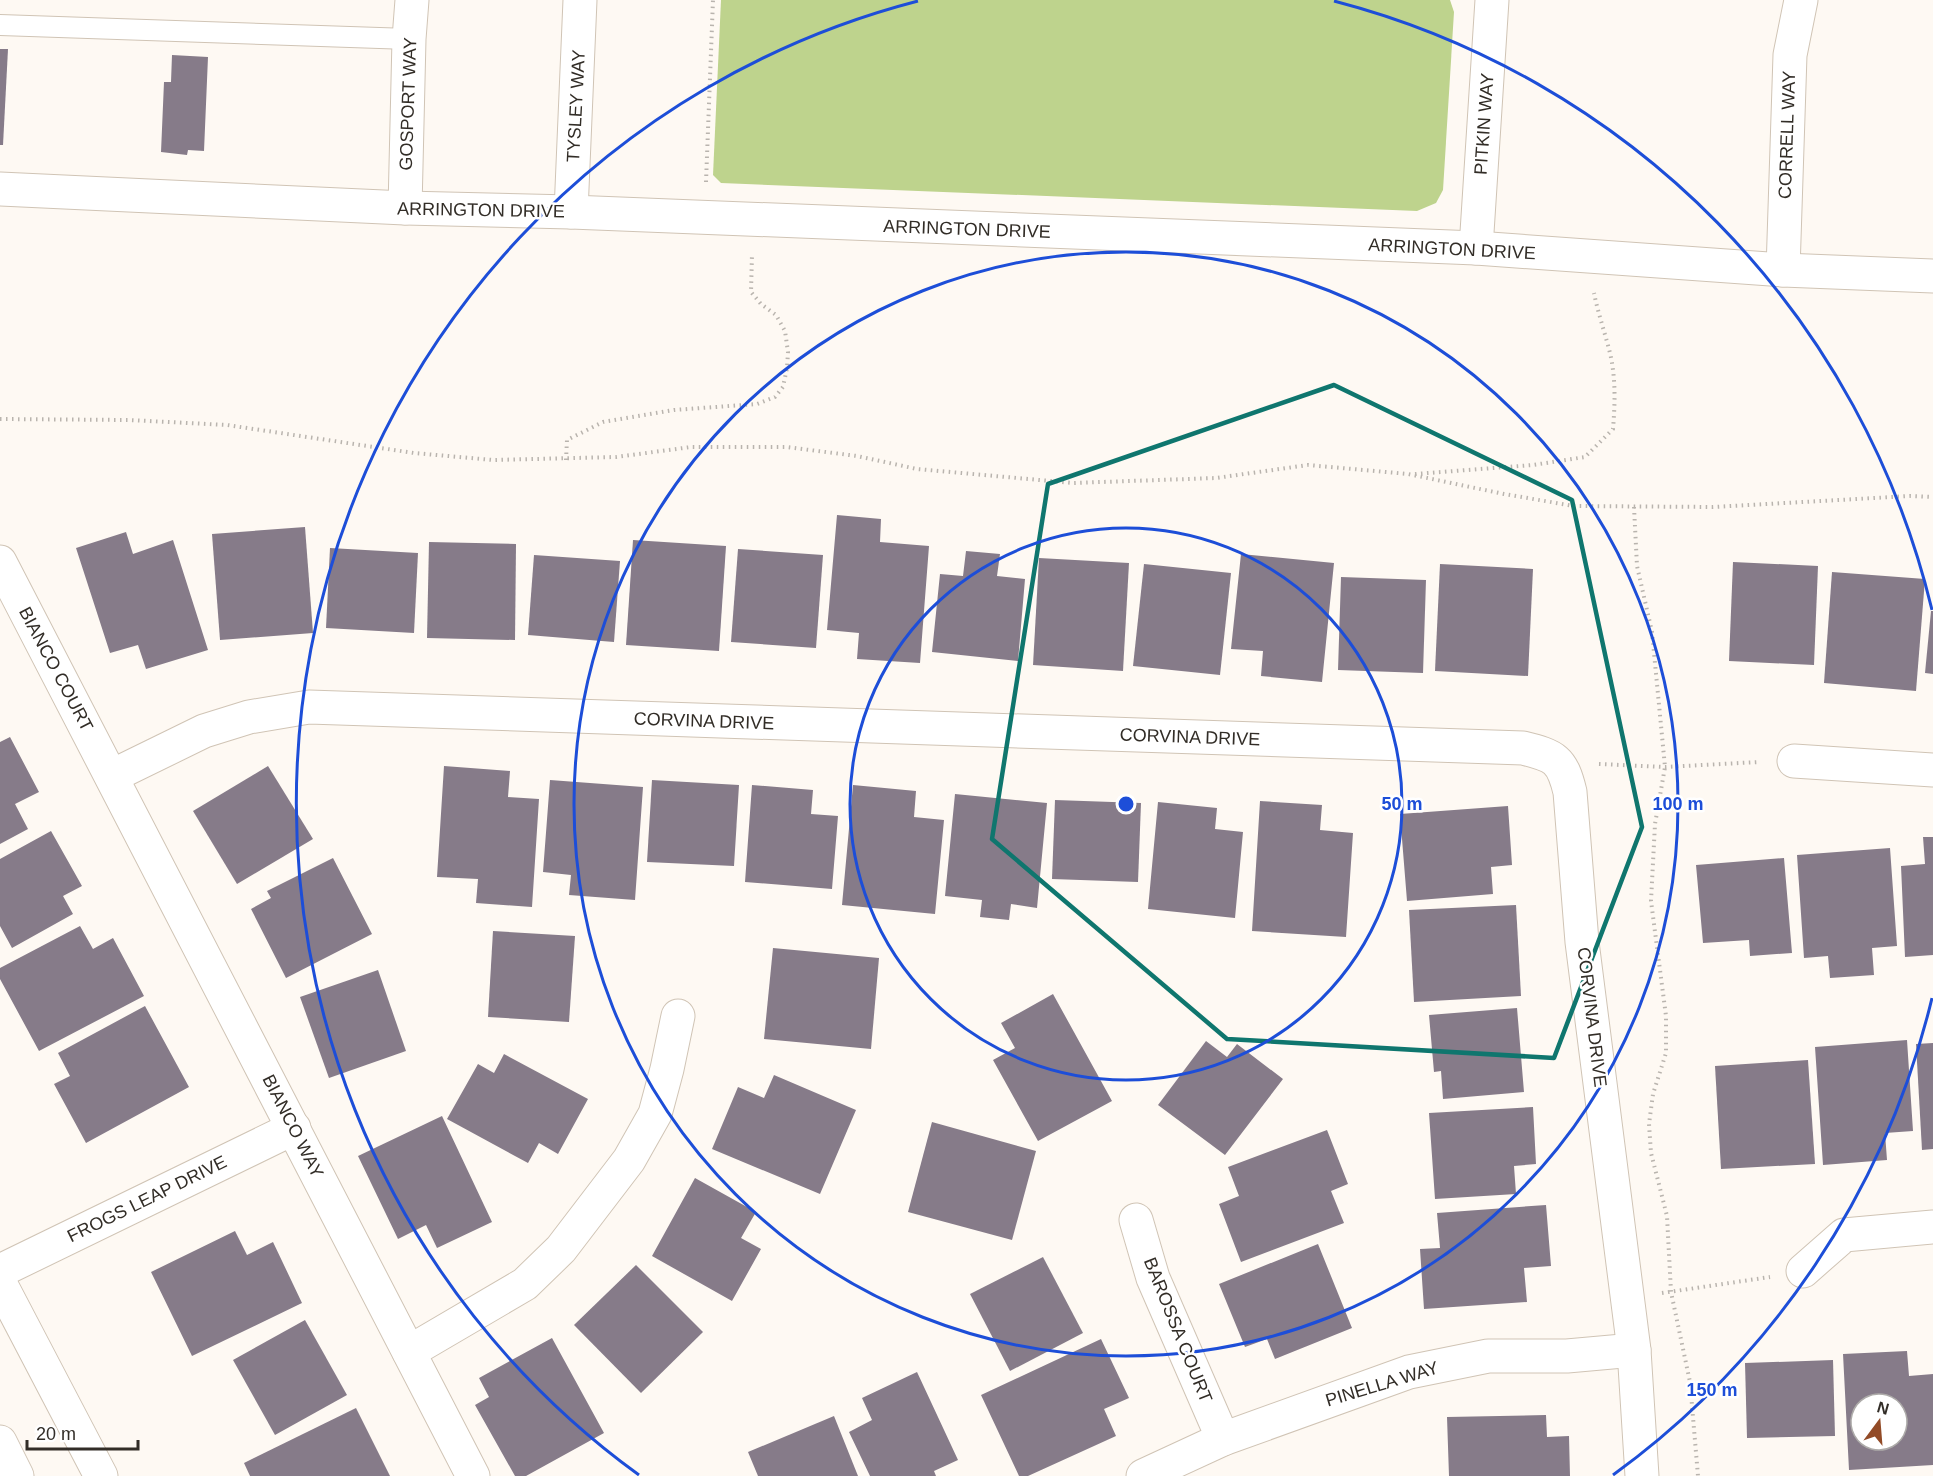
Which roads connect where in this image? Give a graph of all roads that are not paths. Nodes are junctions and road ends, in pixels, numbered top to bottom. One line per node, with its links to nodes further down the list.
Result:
1 (412, 0): 6 (street, GOSPORT WAY)
2 (580, 0): 9 (street, TYSLEY WAY)
3 (1492, 0): 10 (street, PITKIN WAY)
4 (1801, 0): 11 (street, CORRELL WAY)
5 (0, 25): 6 (lane)
6 (409, 39): 8 (street, GOSPORT WAY)
7 (0, 189): 8 (street, ARRINGTON DRIVE)
8 (405, 208): 9 (street, ARRINGTON DRIVE)
9 (571, 212): 10 (street, ARRINGTON DRIVE)
10 (1476, 248): 11 (street, ARRINGTON DRIVE)
11 (1783, 270): 12 (street, ARRINGTON DRIVE)
12 (1933, 276)
13 (0, 562): 16 (street, BIANCO COURT)
14 (1794, 761): 15 (street)
15 (1933, 770)
16 (112, 776): 18 (street, BIANCO WAY); 24 (street, CORVINA DRIVE)
17 (678, 1016): 25 (street)
18 (294, 1128): 21 (street, FROGS LEAP DRIVE); 25 (street, BIANCO WAY)
19 (1136, 1220): 26 (street, BAROSSA COURT)
20 (1933, 1227): 22 (street)
21 (0, 1271)
22 (1803, 1271)
23 (0, 1283): 29 (street)
24 (1634, 1350): 26 (street, PINELLA WAY); 32 (street, CORVINA DRIVE)
25 (409, 1352): 30 (street, BIANCO WAY)
26 (1223, 1438): 31 (street, PINELLA WAY)
27 (0, 1442): 28 (street)
28 (17, 1476)
29 (101, 1476)
30 (473, 1476)
31 (1143, 1476)
32 (1642, 1476)

